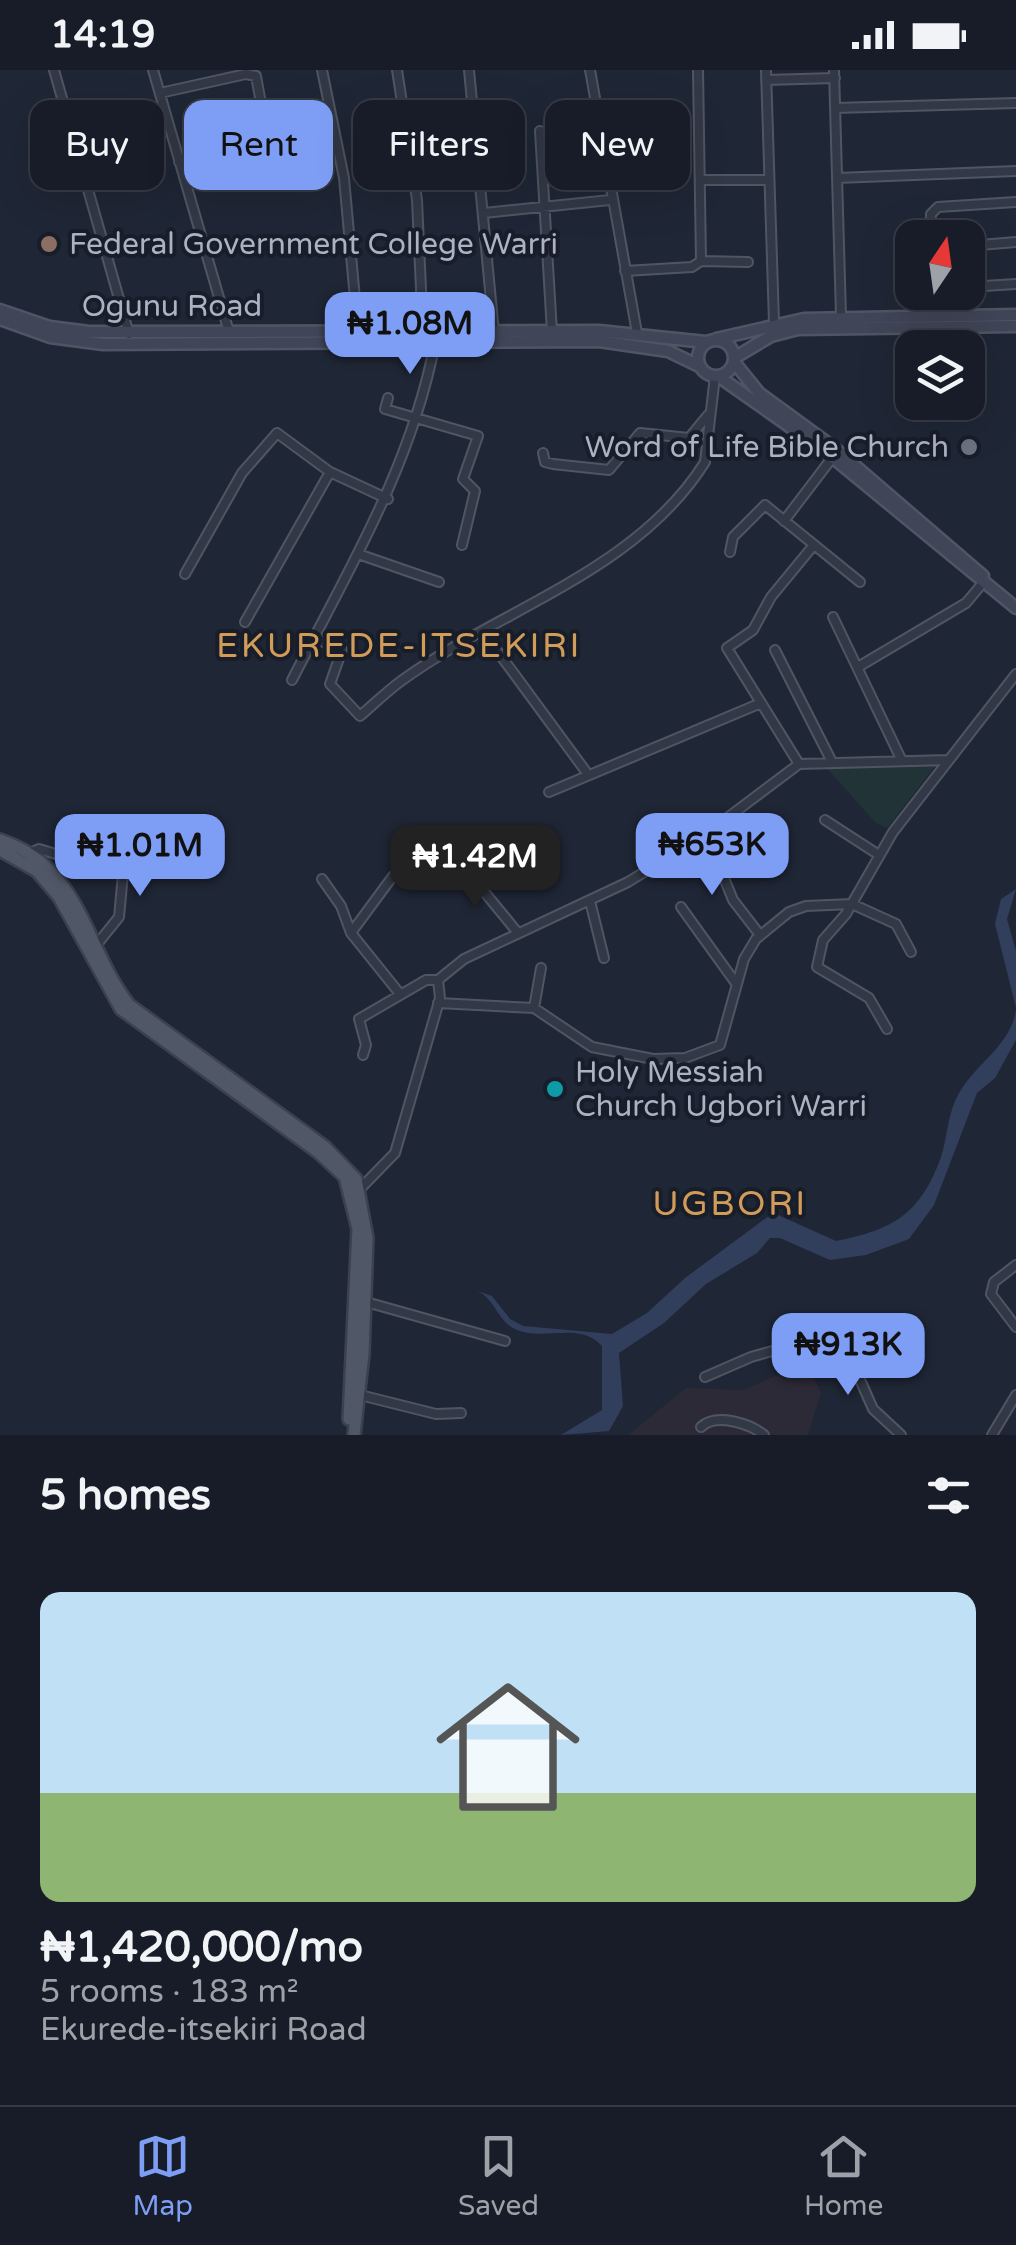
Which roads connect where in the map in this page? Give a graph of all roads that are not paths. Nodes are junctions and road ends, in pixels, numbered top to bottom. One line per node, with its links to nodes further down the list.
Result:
1 (54, 70): 45 (street)
2 (153, 70): 10 (street)
3 (322, 70): 42 (street)
4 (397, 70): 46 (street)
5 (468, 70): 24 (street)
6 (590, 70): 21 (street)
7 (698, 70): 19 (street)
8 (834, 74): 9 (street); 13 (street)
9 (766, 75): 20 (street)
10 (160, 93): 11 (street); 16 (street)
11 (260, 100)
12 (1016, 103): 13 (street)
13 (835, 108): 18 (street)
14 (540, 131): 23 (street)
15 (184, 161): 16 (street)
16 (179, 162): 41 (street)
17 (1016, 172): 18 (street)
18 (837, 178): 35 (street)
19 (701, 180): 20 (street); 28 (street)
20 (769, 180): 39 (street)
21 (610, 200): 23 (street); 30 (street)
22 (1016, 202): 25 (street)
23 (546, 208): 24 (street); 44 (street)
24 (484, 213): 43 (street)
25 (931, 220)
26 (1016, 242): 27 (street)
27 (985, 245)
28 (701, 262): 29 (street); 30 (street)
29 (748, 262)
30 (625, 270): 47 (street)
31 (1016, 284): 32 (street)
32 (985, 286)
33 (0, 310): 45 (main road, Ogunu Road)
34 (930, 310): 37 (street)
35 (842, 316): 37 (main road); 39 (main road)
36 (1016, 316): 37 (main road)
37 (930, 317)
38 (0, 320): 50 (main road, Ogunu Road)
39 (774, 323): 49 (main road)
40 (1016, 326): 51 (main road)
41 (230, 332): 42 (main road, Ogunu Road); 45 (main road, Ogunu Road)
42 (358, 332): 46 (main road, Ogunu Road)
43 (494, 332): 44 (main road, Ogunu Road); 48 (main road, Ogunu Road)
44 (552, 332): 47 (main road, Ogunu Road)
45 (129, 334)
46 (423, 334): 48 (main road, Ogunu Road)
47 (636, 334): 49 (main road, Ogunu Road)
48 (466, 338): 50 (main road, Ogunu Road); 52 (main road, Ogunu Road)
49 (711, 341): 51 (main road); 52 (main road)
50 (435, 344): 56 (street)
51 (734, 360): 53 (main road); 70 (main road)
52 (699, 366): 53 (main road)
53 (716, 376): 55 (street); 58 (main road)
54 (388, 398): 56 (street)
55 (708, 416): 57 (street); 73 (street)
56 (418, 419): 60 (street); 62 (street)
57 (543, 453)
58 (832, 458): 61 (street); 69 (main road)
59 (330, 472): 60 (street); 66 (street); 72 (street)
60 (388, 499): 65 (street)
61 (784, 521): 63 (street); 64 (street)
62 (462, 545)
63 (813, 546): 68 (street); 79 (street)
64 (730, 552)
65 (361, 554): 67 (street); 74 (street)
66 (185, 574)
67 (438, 582)
68 (860, 582)
69 (982, 584): 70 (main road); 76 (street)
70 (1016, 605)
71 (833, 618): 76 (street)
72 (245, 622)
73 (484, 632): 74 (street); 84 (street)
74 (314, 638): 78 (street)
75 (775, 650): 82 (street)
76 (858, 667): 81 (street)
77 (1016, 674): 80 (street)
78 (292, 680)
79 (762, 704): 83 (street); 84 (street)
80 (950, 760): 81 (street); 92 (street)
81 (902, 761): 82 (street)
82 (832, 762): 83 (street)
83 (799, 764): 88 (street)
84 (586, 773): 85 (street)
85 (549, 792)
86 (825, 820): 92 (street)
87 (116, 829): 94 (street)
88 (706, 834): 97 (street); 102 (street)
89 (0, 840): 91 (main road)
90 (0, 850): 114 (main road)
91 (30, 854): 94 (street); 103 (main road)
92 (879, 855): 98 (street)
93 (463, 866): 101 (street)
94 (108, 868): 103 (street)
95 (394, 876): 100 (street)
96 (322, 880): 100 (street)
97 (590, 901): 101 (street); 105 (street)
98 (852, 904): 102 (street); 104 (street); 112 (street)
99 (681, 907): 108 (street)
100 (351, 933): 109 (street)
101 (518, 933): 107 (street)
102 (760, 936): 108 (street)
103 (98, 943): 114 (main road)
104 (911, 952)
105 (604, 958)
106 (541, 968): 111 (street)
107 (438, 980): 109 (street); 110 (street)
108 (735, 982): 111 (street)
109 (400, 994): 113 (street)
110 (438, 1003): 111 (street); 114 (street)
111 (534, 1008)
112 (887, 1030)
113 (363, 1056)
114 (356, 1193): 116 (main road); 124 (main road)
115 (1016, 1265): 117 (street)
116 (366, 1302): 118 (street); 120 (main road)
117 (1016, 1327)
118 (505, 1341)
119 (704, 1377): 126 (street)
120 (360, 1395): 122 (street); 124 (main road)
121 (1016, 1395): 127 (street)
122 (460, 1413)
123 (701, 1427): 125 (street)
124 (350, 1435)
125 (764, 1435)
126 (900, 1435)
127 (992, 1435)

